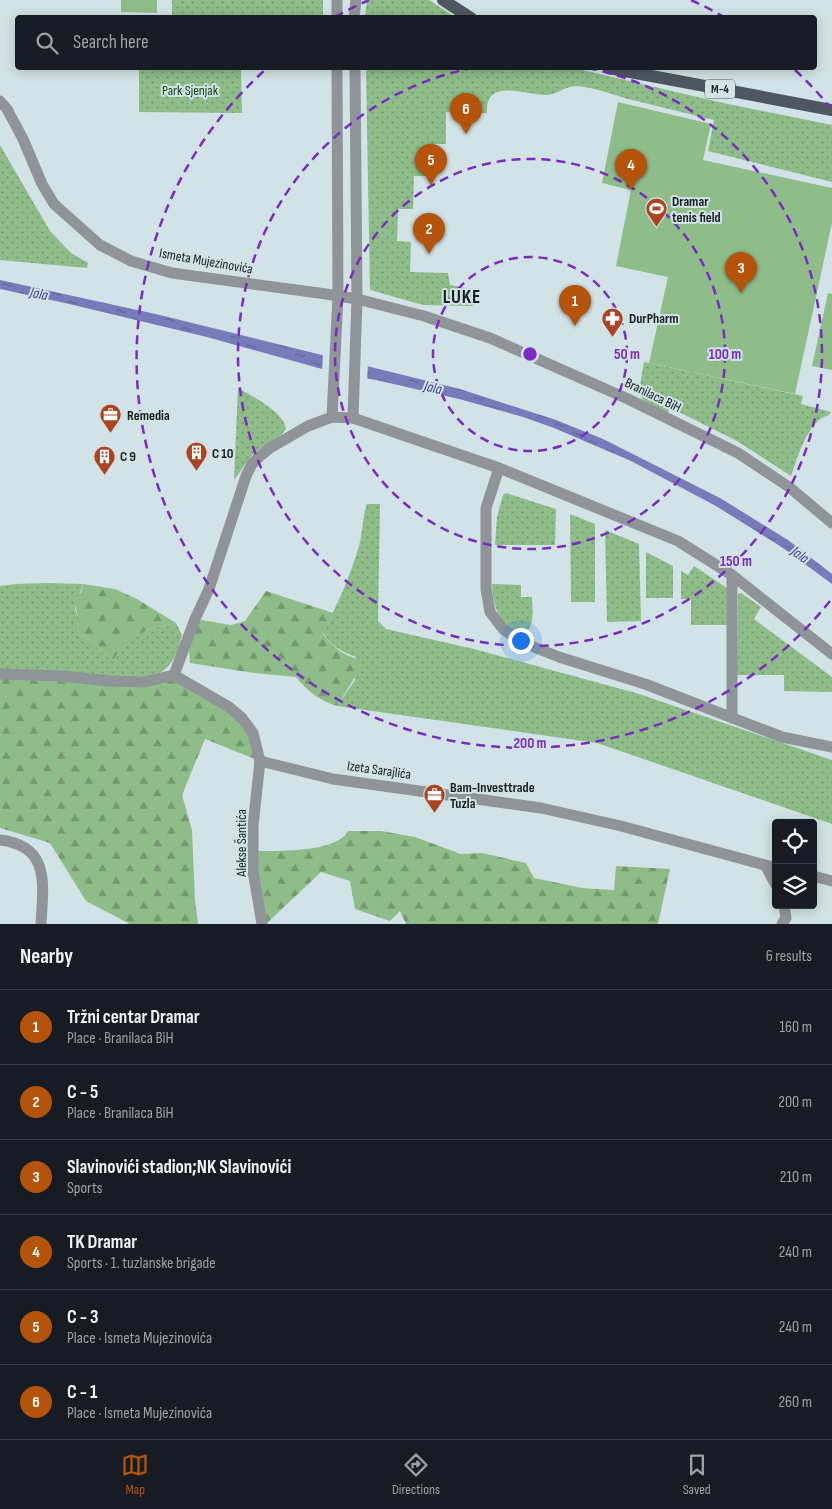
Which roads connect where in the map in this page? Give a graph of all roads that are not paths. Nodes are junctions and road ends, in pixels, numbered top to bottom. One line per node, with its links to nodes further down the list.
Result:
1 (337, 0): 4 (street)
2 (356, 0): 5 (street)
3 (444, 0): 6 (main road)
4 (337, 15)
5 (354, 15)
6 (466, 15)
7 (337, 70): 12 (street)
8 (355, 70): 13 (street)
9 (619, 70): 11 (main road, M-4)
10 (0, 101): 12 (street, Ismeta Mujezinovića)
11 (832, 110)
12 (338, 296): 13 (street, Ismeta Mujezinovića); 14 (street)
13 (357, 299): 15 (street); 17 (street, Branilaca BiH)
14 (332, 417): 15 (street); 21 (street)
15 (353, 418): 16 (street)
16 (499, 468): 18 (street); 22 (street)
17 (832, 523)
18 (732, 576): 19 (street); 22 (street)
19 (832, 654)
20 (0, 674): 21 (street)
21 (174, 675): 24 (street)
22 (732, 718): 23 (street)
23 (832, 747)
24 (260, 761): 26 (street, Izeta Sarajlića); 31 (street, Alekse Šantića)
25 (0, 840): 30 (street)
26 (771, 866)
27 (817, 877): 28 (street)
28 (832, 881)
29 (785, 909): 32 (street)
30 (41, 924)
31 (262, 924)
32 (782, 924)

